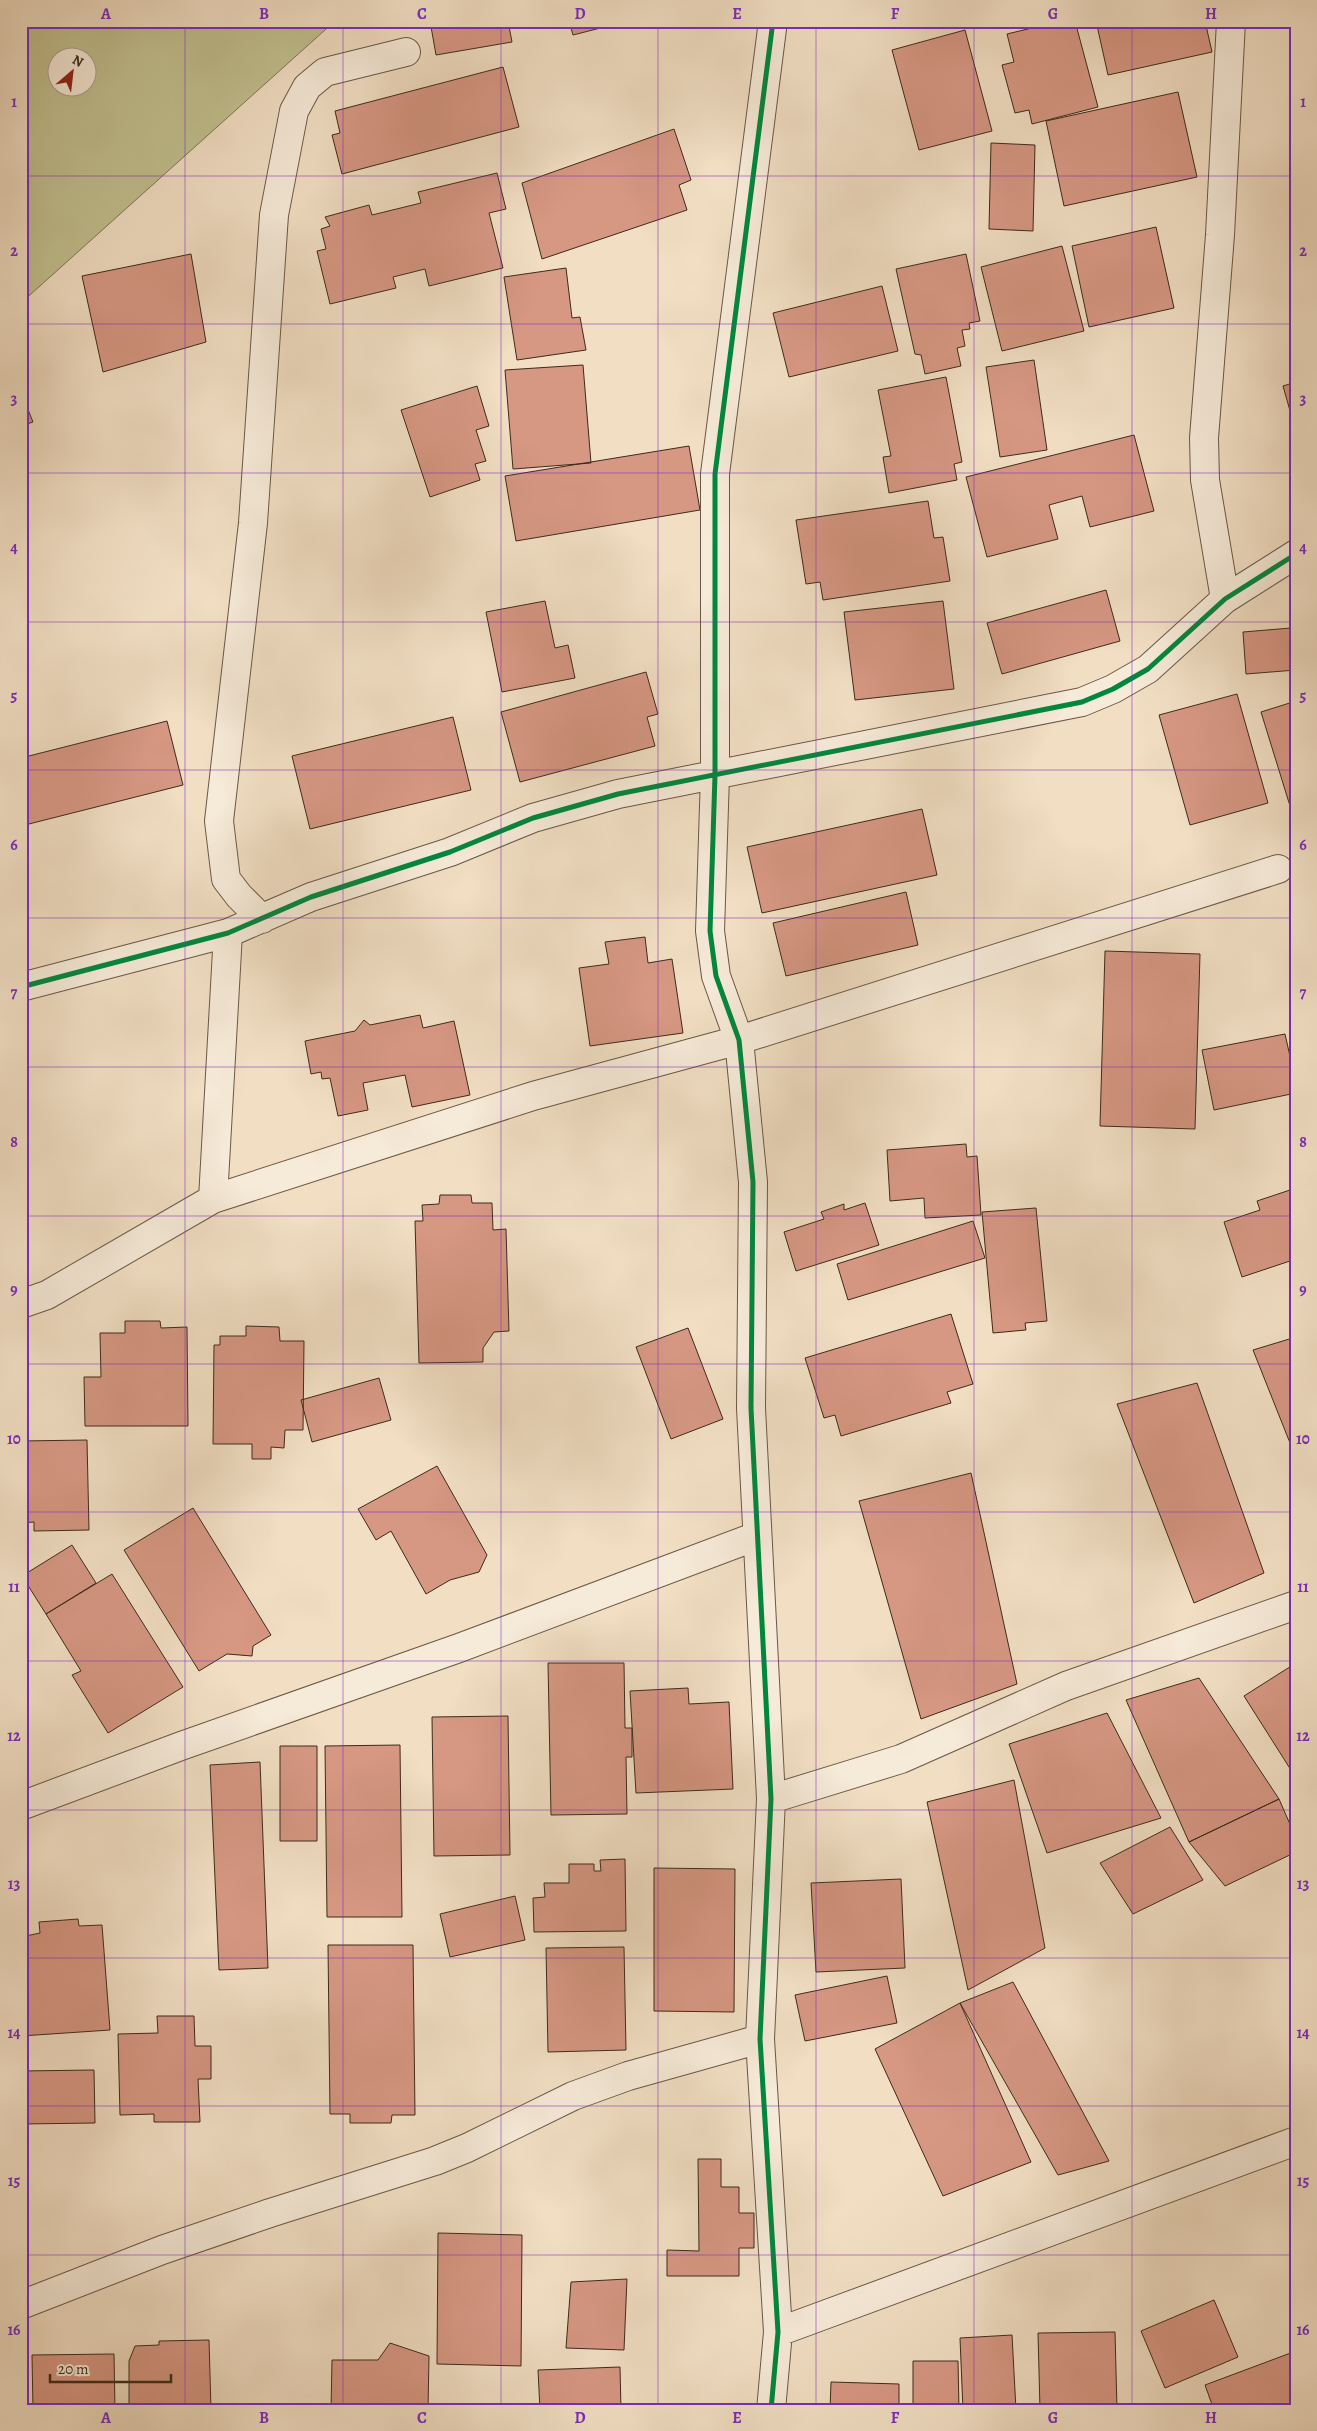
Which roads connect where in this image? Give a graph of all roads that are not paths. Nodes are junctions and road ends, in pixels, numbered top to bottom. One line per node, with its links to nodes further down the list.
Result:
1 (773, 21): 6 (street)
2 (1231, 21): 5 (street)
3 (406, 52): 8 (street)
4 (1296, 554): 5 (street)
5 (1225, 598): 6 (street)
6 (714, 775): 8 (street); 11 (street)
7 (1278, 868): 11 (street)
8 (262, 919): 9 (street)
9 (228, 933): 10 (street); 12 (street)
10 (21, 987)
11 (739, 1040): 12 (street); 14 (street)
12 (213, 1199): 13 (street)
13 (21, 1304)
14 (758, 1536): 16 (street); 17 (street)
15 (1296, 1605): 16 (street)
16 (771, 1799): 18 (street)
17 (21, 1806)
18 (760, 2039): 20 (street); 21 (street)
19 (1296, 2141): 21 (street)
20 (21, 2305)
21 (778, 2332): 22 (street)
22 (771, 2410)

